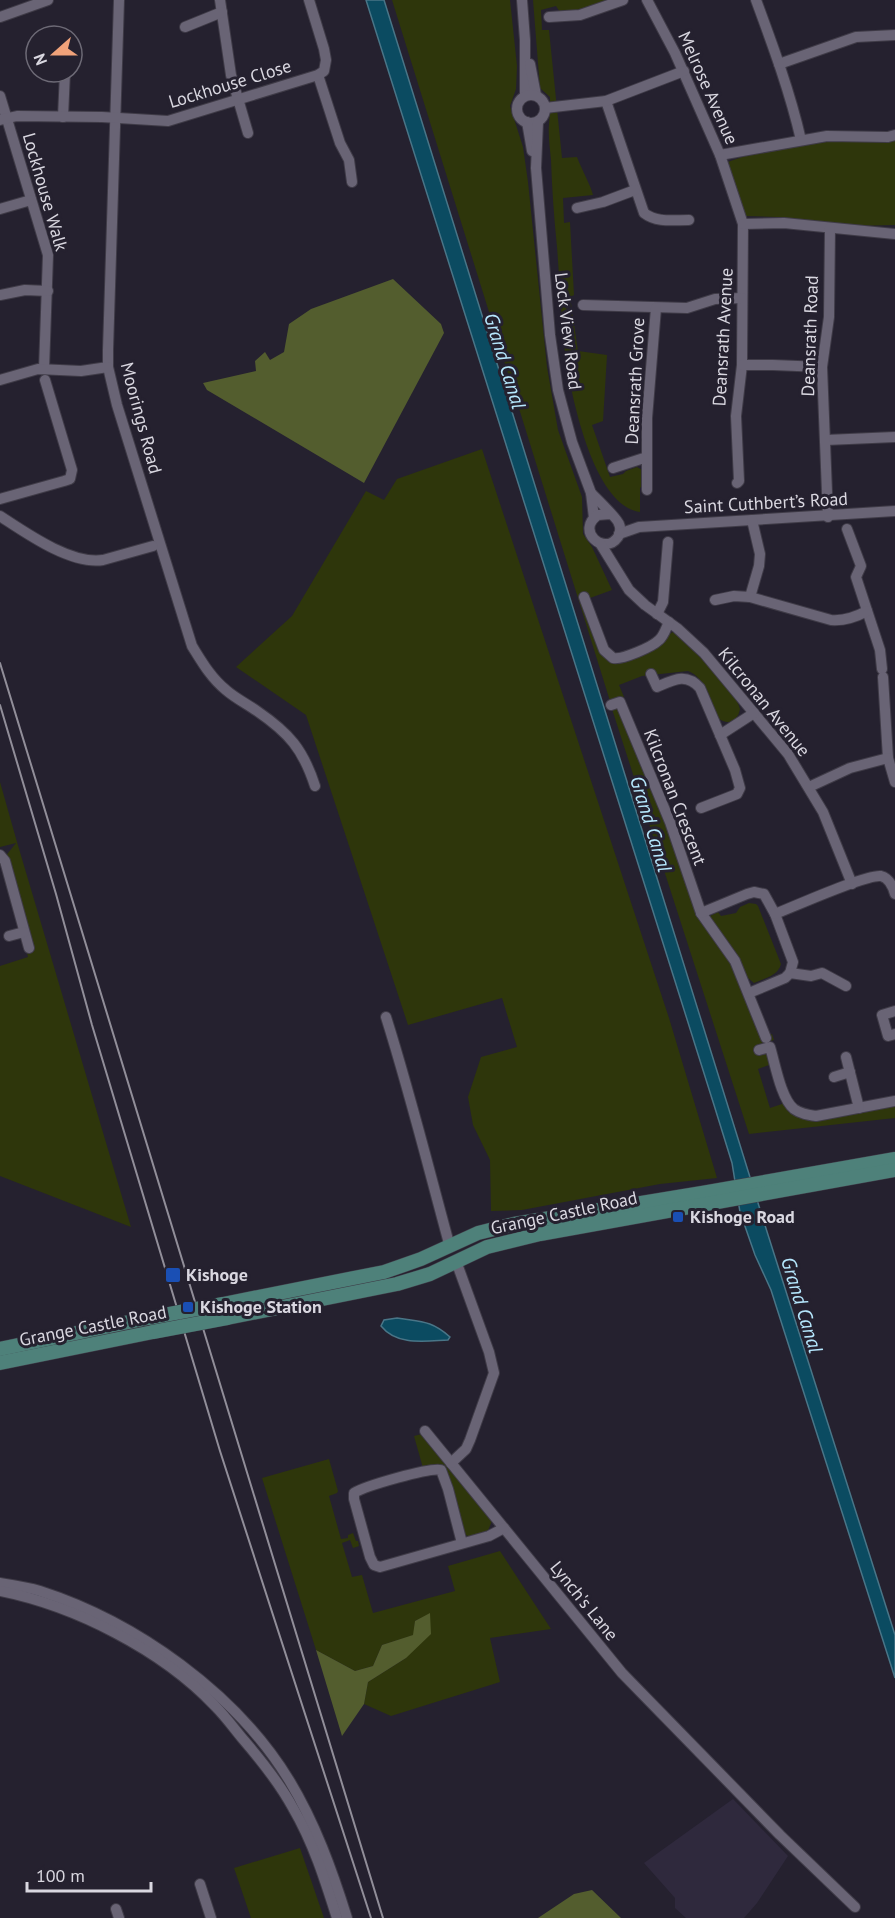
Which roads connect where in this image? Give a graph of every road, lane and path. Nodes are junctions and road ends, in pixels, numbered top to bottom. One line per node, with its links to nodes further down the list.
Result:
1 (48, 0): 11 (street)
2 (119, 0): 24 (street, Moorings Road)
3 (220, 0): 9 (street)
4 (309, 0): 16 (street)
5 (522, 0): 19 (street, Lock View Road)
6 (623, 0): 10 (street)
7 (647, 0): 15 (street, Melrose Avenue)
8 (756, 0): 14 (street)
9 (222, 12): 12 (street); 20 (street)
10 (549, 16)
11 (0, 17)
12 (185, 27)
13 (895, 35): 14 (street)
14 (779, 64): 29 (street)
15 (684, 71): 21 (street); 30 (street, Melrose Avenue)
16 (318, 75): 20 (street, Lockhouse Close); 31 (street)
17 (62, 84): 23 (street)
18 (0, 96): 25 (street, Lockhouse Walk)
19 (530, 96): 22 (street); 26 (street, Lock View Road)
20 (238, 99): 24 (street, Lockhouse Close); 27 (street)
21 (606, 101): 22 (street); 32 (street)
22 (545, 108): 26 (street)
23 (63, 117): 24 (street, Lockhouse Close); 25 (street, Lockhouse Close)
24 (115, 118): 47 (street, Moorings Road)
25 (3, 119): 34 (street, Lockhouse Walk)
26 (532, 122): 57 (street, Lock View Road)
27 (248, 133)
28 (895, 135): 29 (street)
29 (801, 140): 30 (street)
30 (720, 156): 33 (street, Melrose Avenue)
31 (352, 182)
32 (635, 189): 35 (street); 37 (street)
33 (733, 193): 38 (street, Deansrath Avenue)
34 (31, 200): 36 (street); 41 (street, Lockhouse Walk)
35 (577, 208)
36 (0, 209)
37 (689, 220)
38 (744, 224): 39 (street); 43 (street, Deansrath Avenue)
39 (830, 228): 40 (street); 48 (street, Deansrath Road)
40 (895, 234)
41 (48, 291): 42 (street); 49 (street, Lockhouse Walk)
42 (0, 295)
43 (742, 298): 45 (street); 46 (street, Deansrath Avenue)
44 (583, 305): 45 (street)
45 (656, 308): 53 (street, Deansrath Grove)
46 (742, 365): 48 (street); 55 (street, Deansrath Avenue)
47 (108, 367): 49 (street); 86 (street, Moorings Road)
48 (822, 367): 52 (street, Deansrath Road)
49 (44, 374): 50 (street); 58 (street, Lockhouse Walk)
50 (0, 380)
51 (895, 437): 52 (street)
52 (826, 440): 62 (street, Deansrath Road)
53 (647, 457): 54 (street, Deansrath Grove); 56 (street, Deansrath Grove)
54 (613, 468)
55 (737, 483)
56 (647, 490)
57 (591, 493): 60 (street, Lock View Road); 63 (street, Lock View Road)
58 (0, 499)
59 (895, 511): 62 (street, Saint Cuthbert’s Road)
60 (610, 514): 63 (street); 65 (street)
61 (0, 516): 72 (street)
62 (828, 517): 64 (street, Saint Cuthbert’s Road)
63 (594, 518): 70 (street)
64 (752, 520): 66 (street, Saint Cuthbert’s Road); 75 (street)
65 (619, 522): 66 (street, Saint Cuthbert’s Road); 68 (street)
66 (639, 527): 68 (street, Saint Cuthbert’s Road)
67 (848, 529): 77 (street)
68 (619, 534): 71 (street)
69 (668, 542): 78 (street)
70 (600, 543): 71 (street); 73 (street, Kilcronan Avenue)
71 (611, 543): 73 (street, Kilcronan Avenue)
72 (153, 546)
73 (615, 567): 78 (street, Kilcronan Avenue)
74 (584, 597): 79 (street)
75 (750, 597): 76 (street); 77 (street)
76 (715, 600)
77 (867, 611): 84 (street)
78 (657, 614): 79 (street, Kilcronan Avenue)
79 (669, 622): 82 (street, Kilcronan Avenue)
80 (651, 674): 83 (street)
81 (611, 705): 92 (street, Kilcronan Crescent)
82 (754, 713): 83 (street); 87 (street, Kilcronan Avenue)
83 (720, 735): 88 (street)
84 (888, 758): 85 (street); 87 (street)
85 (895, 782)
86 (315, 786)
87 (809, 787): 90 (street, Kilcronan Avenue)
88 (701, 808)
89 (0, 855): 94 (street)
90 (852, 884): 91 (street); 93 (street)
91 (895, 894)
92 (701, 913): 93 (street); 99 (street, Kilcronan Crescent)
93 (775, 914): 97 (street)
94 (24, 932): 95 (street); 96 (street)
95 (9, 936)
96 (29, 948)
97 (790, 973): 98 (street); 99 (street)
98 (846, 986)
99 (749, 993): 103 (street, Kilcronan Crescent)
100 (895, 1011): 102 (street)
101 (386, 1017): 114 (street)
102 (895, 1034)
103 (766, 1038)
104 (759, 1050): 109 (street)
105 (846, 1057): 106 (street)
106 (850, 1072): 107 (street); 109 (street)
107 (834, 1077)
108 (895, 1101): 109 (street)
109 (859, 1108)
110 (895, 1159): 112 (main road, Grange Castle Road)
111 (895, 1170): 112 (main road, Grange Castle Road)
112 (780, 1185): 113 (main road, Grange Castle Road)
113 (705, 1199): 114 (main road, Grange Castle Road); 115 (main road, Grange Castle Road)
114 (450, 1247): 116 (main road, Grange Castle Road, bridge)
115 (456, 1262): 117 (main road, Grange Castle Road, bridge); 119 (street)
116 (0, 1349)
117 (0, 1364)
118 (425, 1431): 119 (street, Lynch's Lane)
119 (451, 1463): 120 (street, Lynch's Lane)
120 (504, 1528): 121 (street); 125 (street, Lynch's Lane)
121 (462, 1543): 121 (street)
122 (0, 1582): 128 (street)
123 (0, 1592): 127 (street)
124 (200, 1884): 126 (street)
125 (855, 1907)
126 (211, 1918)
127 (337, 1918)
128 (347, 1918)

